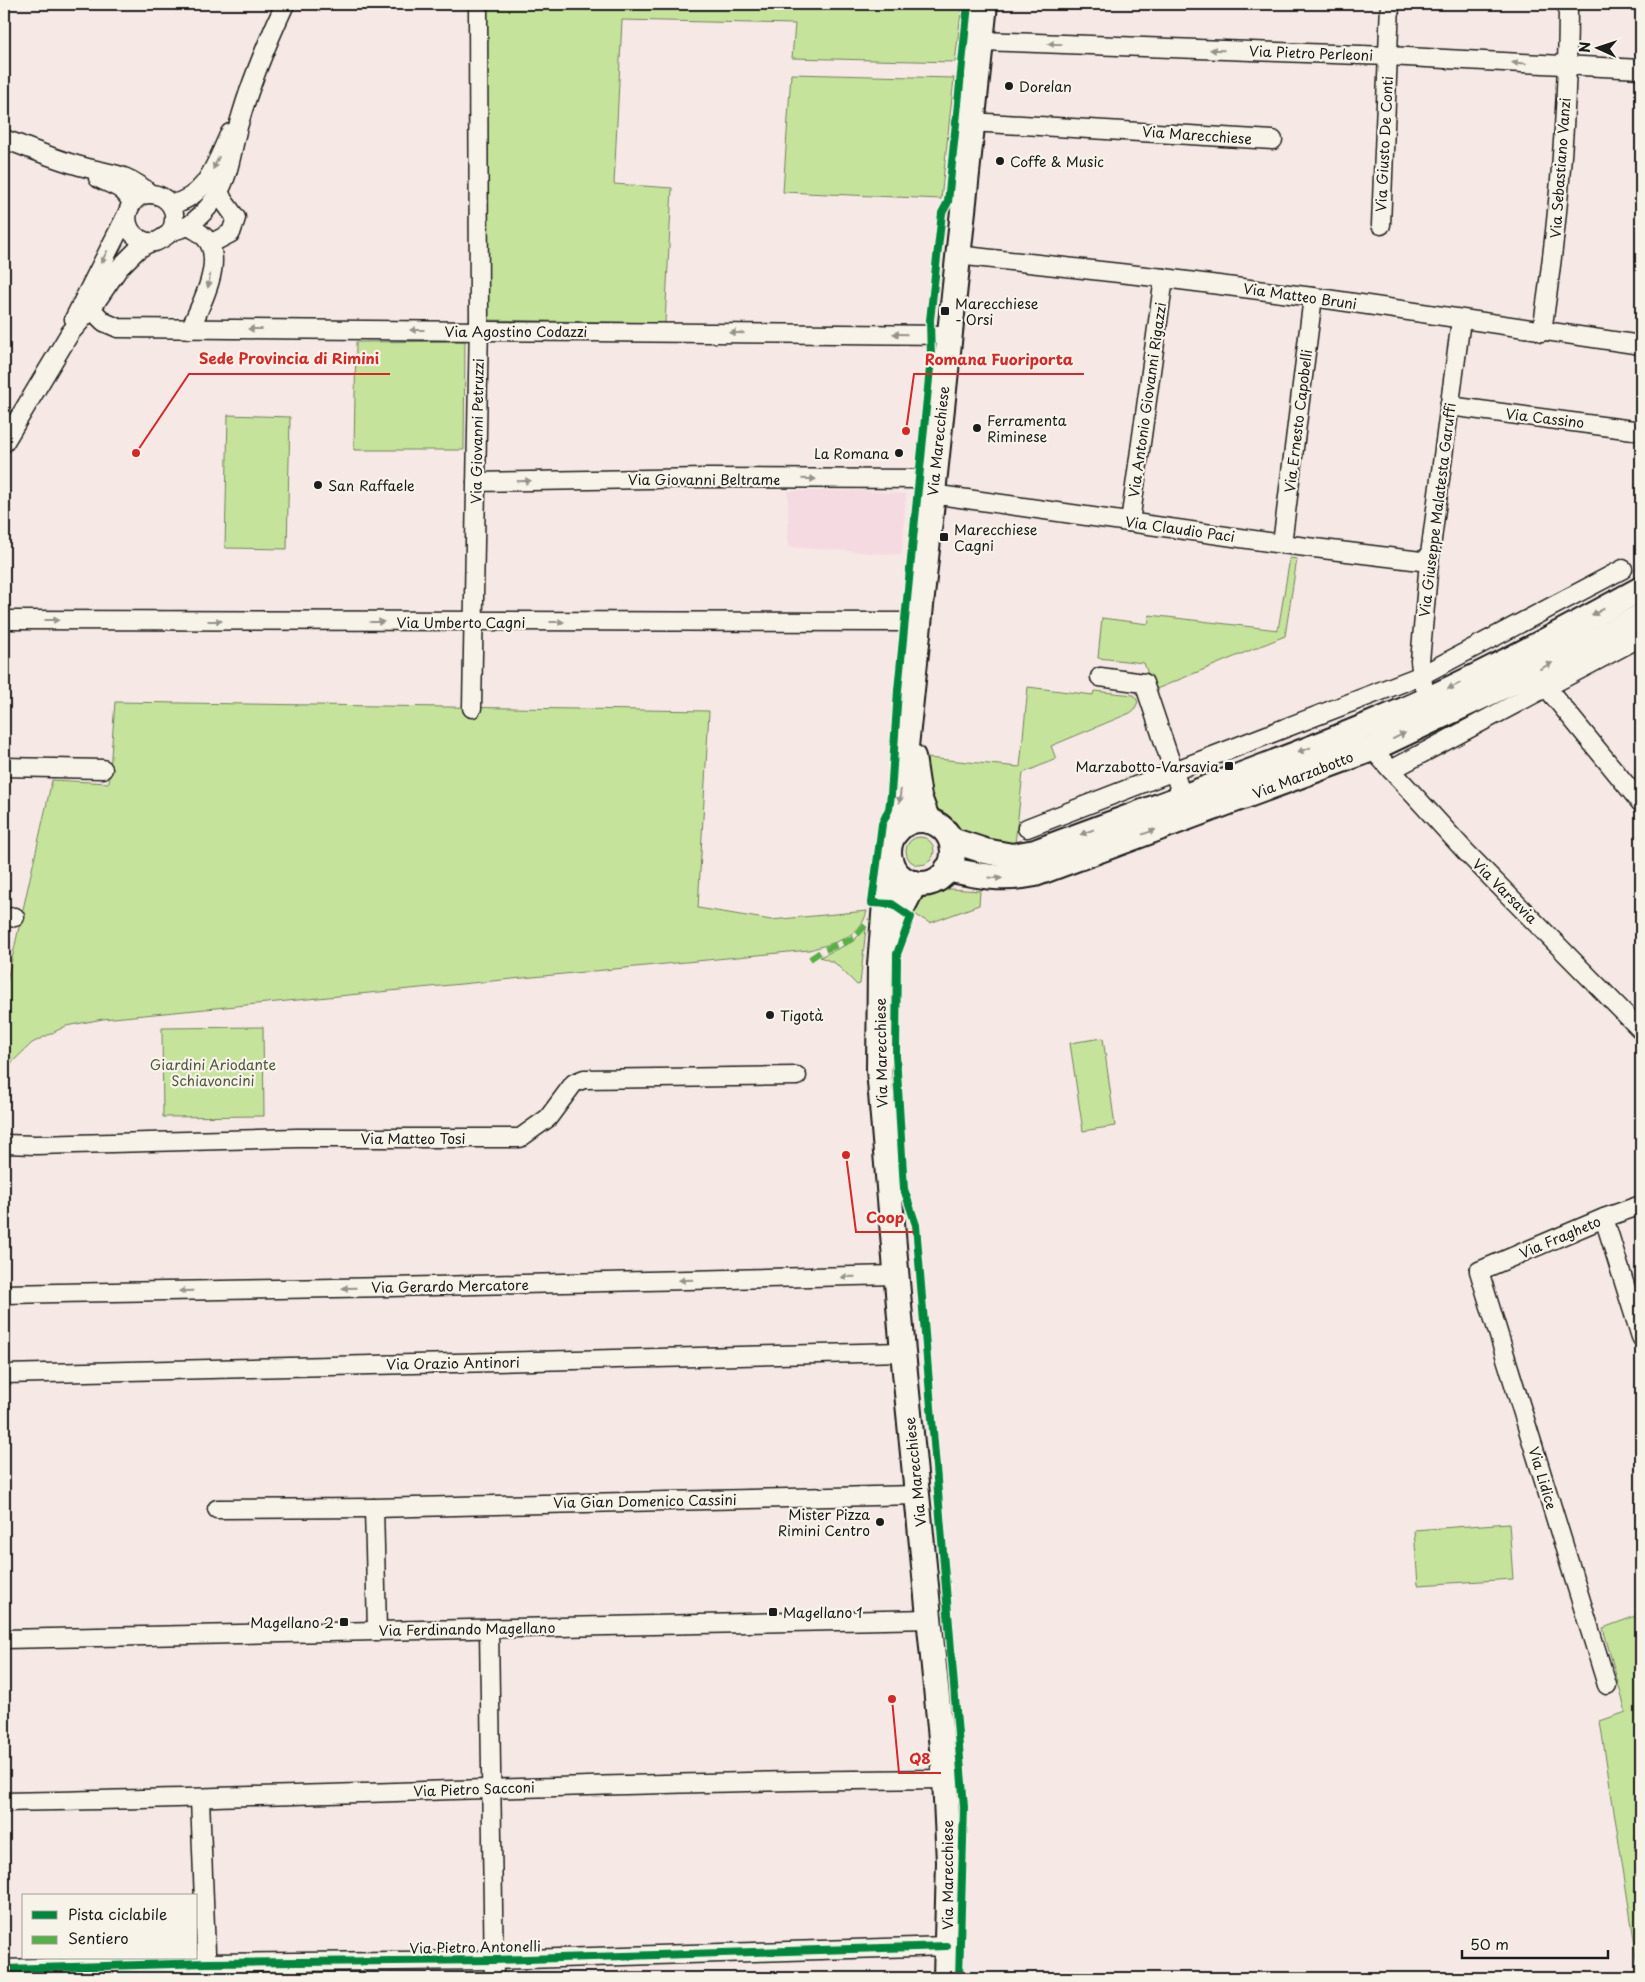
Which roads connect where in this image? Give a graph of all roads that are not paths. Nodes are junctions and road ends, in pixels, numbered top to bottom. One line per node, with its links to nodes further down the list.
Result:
1 (285, 4): 10 (street)
2 (478, 4): 30 (street, Via Giovanni Petruzzi)
3 (985, 4): 6 (main road, Via Marecchiese)
4 (1390, 4): 7 (street, Via Giusto De Conti)
5 (1568, 4): 8 (street, Via Sebastiano Vanzi)
6 (981, 41): 7 (street, Via Pietro Perleoni, one-way to 6); 11 (main road, Via Marecchiese)
7 (1388, 56): 8 (street, Via Pietro Perleoni, one-way to 7); 19 (street, Via Giusto De Conti)
8 (1568, 65): 9 (street, Via Pietro Perleoni); 31 (street, Via Sebastiano Vanzi)
9 (1641, 69)
10 (239, 121): 15 (street); 17 (street, one-way to 17)
11 (971, 122): 13 (street, Via Marecchiese); 24 (main road, Via Marecchiese)
12 (4, 139): 14 (street)
13 (1273, 140)
14 (81, 167): 16 (street); 18 (street)
15 (220, 191): 20 (street); 23 (street)
16 (150, 194): 17 (street); 18 (street)
17 (171, 204): 21 (street)
18 (130, 209): 22 (street); 32 (street, one-way to 32)
19 (1381, 225)
20 (188, 226): 21 (street); 23 (street)
21 (170, 233): 22 (street)
22 (150, 242): 27 (street)
23 (210, 244): 29 (street, one-way to 29)
24 (958, 255): 25 (street, Via Matteo Bruni); 33 (main road, Via Marecchiese)
25 (1164, 278): 26 (street, Via Matteo Bruni); 40 (street, Via Antonio Giovanni Rigazzi)
26 (1313, 297): 28 (street, Via Matteo Bruni); 41 (street, Via Ernesto Capobelli)
27 (91, 309): 29 (street, Via Agostino Codazzi); 32 (street)
28 (1460, 320): 31 (street, Via Matteo Bruni); 35 (street, Via Giuseppe Malatesta Garuffi)
29 (190, 329): 30 (street, Via Agostino Codazzi, one-way to 29)
30 (479, 331): 33 (street, Via Agostino Codazzi, one-way to 30); 38 (street, Via Giovanni Petruzzi)
31 (1542, 332): 34 (street, Via Matteo Bruni)
32 (70, 333): 37 (street)
33 (949, 335): 39 (main road, Via Marecchiese)
34 (1641, 346)
35 (1449, 406): 36 (street, Via Cassino); 42 (street, Via Giuseppe Malatesta Garuffi)
36 (1641, 430)
37 (4, 443)
38 (476, 482): 39 (street, Via Giovanni Beltrame, one-way to 39); 47 (street, Via Giovanni Petruzzi)
39 (933, 487): 40 (street, Via Claudio Paci); 48 (main road, Via Marecchiese)
40 (1130, 522): 41 (street, Via Claudio Paci)
41 (1282, 544): 42 (street, Via Claudio Paci)
42 (1429, 562): 50 (street, Via Giuseppe Malatesta Garuffi)
43 (1623, 569): 50 (street)
44 (1641, 589): 53 (main road, Via Marzabotto, one-way to 53)
45 (1641, 616): 56 (main road, Via Marzabotto, one-way to 45)
46 (4, 620): 47 (street, Via Umberto Cagni, one-way to 47)
47 (473, 622): 48 (street, Via Umberto Cagni, one-way to 48); 54 (street, Via Giovanni Petruzzi)
48 (919, 622): 55 (main road, Via Marecchiese)
49 (1641, 637): 52 (street)
50 (1422, 675): 53 (street, Via Giuseppe Malatesta Garuffi); 59 (street)
51 (1100, 677): 59 (street)
52 (1547, 688): 60 (street); 62 (street)
53 (1426, 700): 61 (main road, Via Marzabotto, one-way to 61)
54 (472, 708)
55 (908, 730): 63 (main road, Via Marecchiese); 65 (main road, Via Marecchiese, one-way to 65)
56 (1372, 749): 60 (street, Via Varsavia); 68 (main road, Via Marzabotto, one-way to 56)
57 (4, 767): 58 (street)
58 (103, 769)
59 (1173, 770): 61 (street); 64 (street)
60 (1391, 770): 71 (street, Via Varsavia)
61 (1182, 796): 66 (main road, Via Marzabotto, one-way to 66)
62 (1641, 803)
63 (928, 820): 65 (main road); 66 (main road)
64 (1027, 828)
65 (897, 831): 67 (main road)
66 (950, 840): 68 (main road)
67 (891, 863): 69 (main road); 70 (main road, Via Marecchiese)
68 (947, 869): 69 (main road)
69 (915, 883): 70 (main road, Via Marecchiese)
70 (880, 965): 77 (main road, Via Marecchiese)
71 (1641, 1030)
72 (797, 1076): 73 (street, Via Matteo Tosi)
73 (4, 1144)
74 (1641, 1205): 75 (street, Via Fragheto)
75 (1604, 1218): 76 (street, Via Fragheto); 79 (street)
76 (1479, 1271): 89 (street, Via Lidice)
77 (897, 1275): 78 (street, Via Gerardo Mercatore, one-way to 78); 80 (main road, Via Marecchiese)
78 (4, 1294)
79 (1641, 1337)
80 (903, 1352): 81 (street, Via Orazio Antinori); 82 (main road, Via Marecchiese)
81 (4, 1374)
82 (916, 1495): 83 (street, Via Gian Domenico Cassini); 85 (main road, Via Marecchiese)
83 (374, 1508): 84 (street, Via Gian Domenico Cassini); 87 (street)
84 (217, 1510)
85 (930, 1619): 86 (street, Via Ferdinando Magellano); 90 (main road, Via Marecchiese)
86 (489, 1629): 87 (street, Via Ferdinando Magellano); 91 (street)
87 (377, 1630): 88 (street, Via Ferdinando Magellano)
88 (4, 1639)
89 (1607, 1685)
90 (945, 1779): 91 (street, Via Pietro Sacconi); 94 (main road, Via Marecchiese)
91 (490, 1788): 92 (street, Via Pietro Sacconi); 95 (street)
92 (200, 1799): 93 (street, Via Pietro Sacconi); 97 (street)
93 (4, 1802)
94 (946, 1946): 95 (street, Via Pietro Antonelli); 99 (main road, Via Marecchiese)
95 (494, 1960): 97 (street, Via Pietro Antonelli); 98 (street)
96 (4, 1969): 97 (street, Via Pietro Antonelli)
97 (207, 1971)
98 (494, 1978)
99 (946, 1978)

